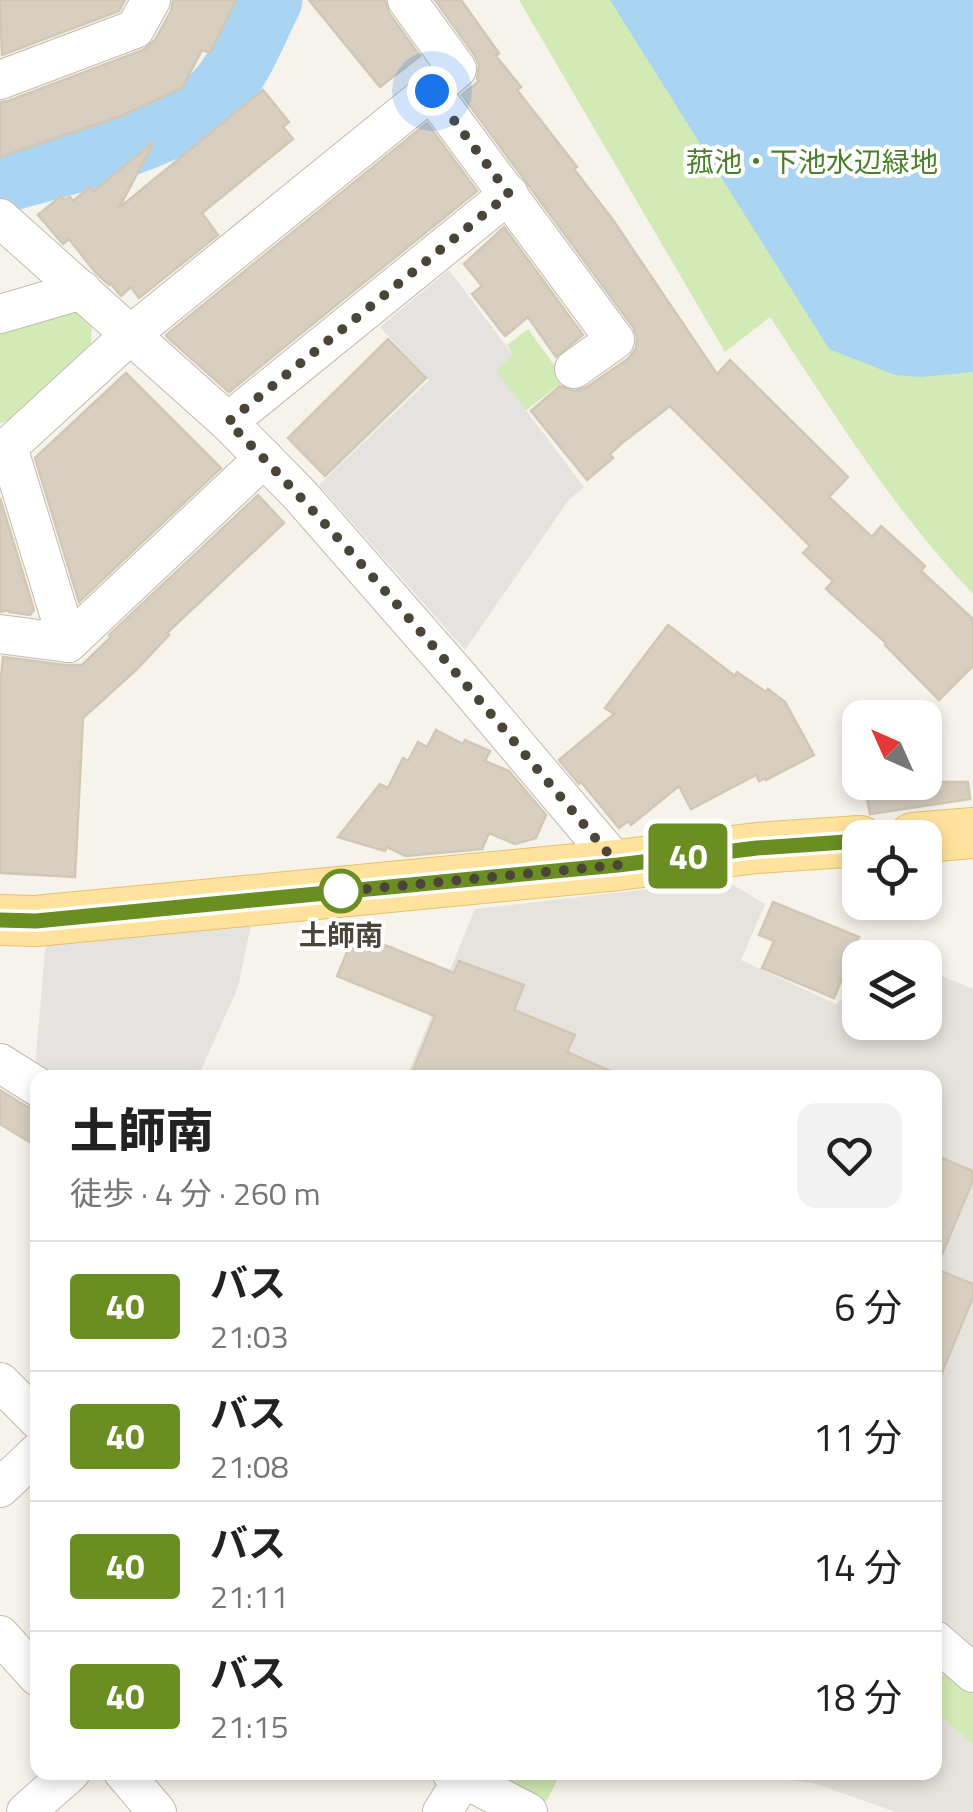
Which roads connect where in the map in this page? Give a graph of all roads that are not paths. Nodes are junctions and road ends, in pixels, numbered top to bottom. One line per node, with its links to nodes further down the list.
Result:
1 (151, 0): 3 (street)
2 (407, 0): 4 (street)
3 (0, 80)
4 (432, 91): 5 (street); 9 (street)
5 (509, 194): 10 (street); 11 (street)
6 (0, 218): 7 (street)
7 (82, 290): 8 (street); 9 (street)
8 (0, 314)
9 (130, 335): 11 (street); 12 (street)
10 (574, 369)
11 (228, 422): 13 (street)
12 (4, 448): 15 (street)
13 (264, 458): 15 (street); 19 (street)
14 (0, 634): 15 (street)
15 (68, 643)
16 (973, 833): 17 (main road)
17 (942, 836)
18 (842, 842): 19 (main road)
19 (618, 865): 20 (main road)
20 (0, 920)
21 (0, 1063): 22 (street)
22 (30, 1082)
23 (0, 1382): 24 (street)
24 (30, 1412)
25 (30, 1460): 26 (street)
26 (0, 1488)
27 (0, 1636): 29 (street)
28 (942, 1646): 30 (street)
29 (30, 1668)
30 (973, 1674)
31 (62, 1780): 35 (street)
32 (130, 1780): 36 (street)
33 (455, 1780): 37 (street)
34 (465, 1780): 38 (street)
35 (26, 1812)
36 (157, 1812)
37 (442, 1812)
38 (528, 1812)

